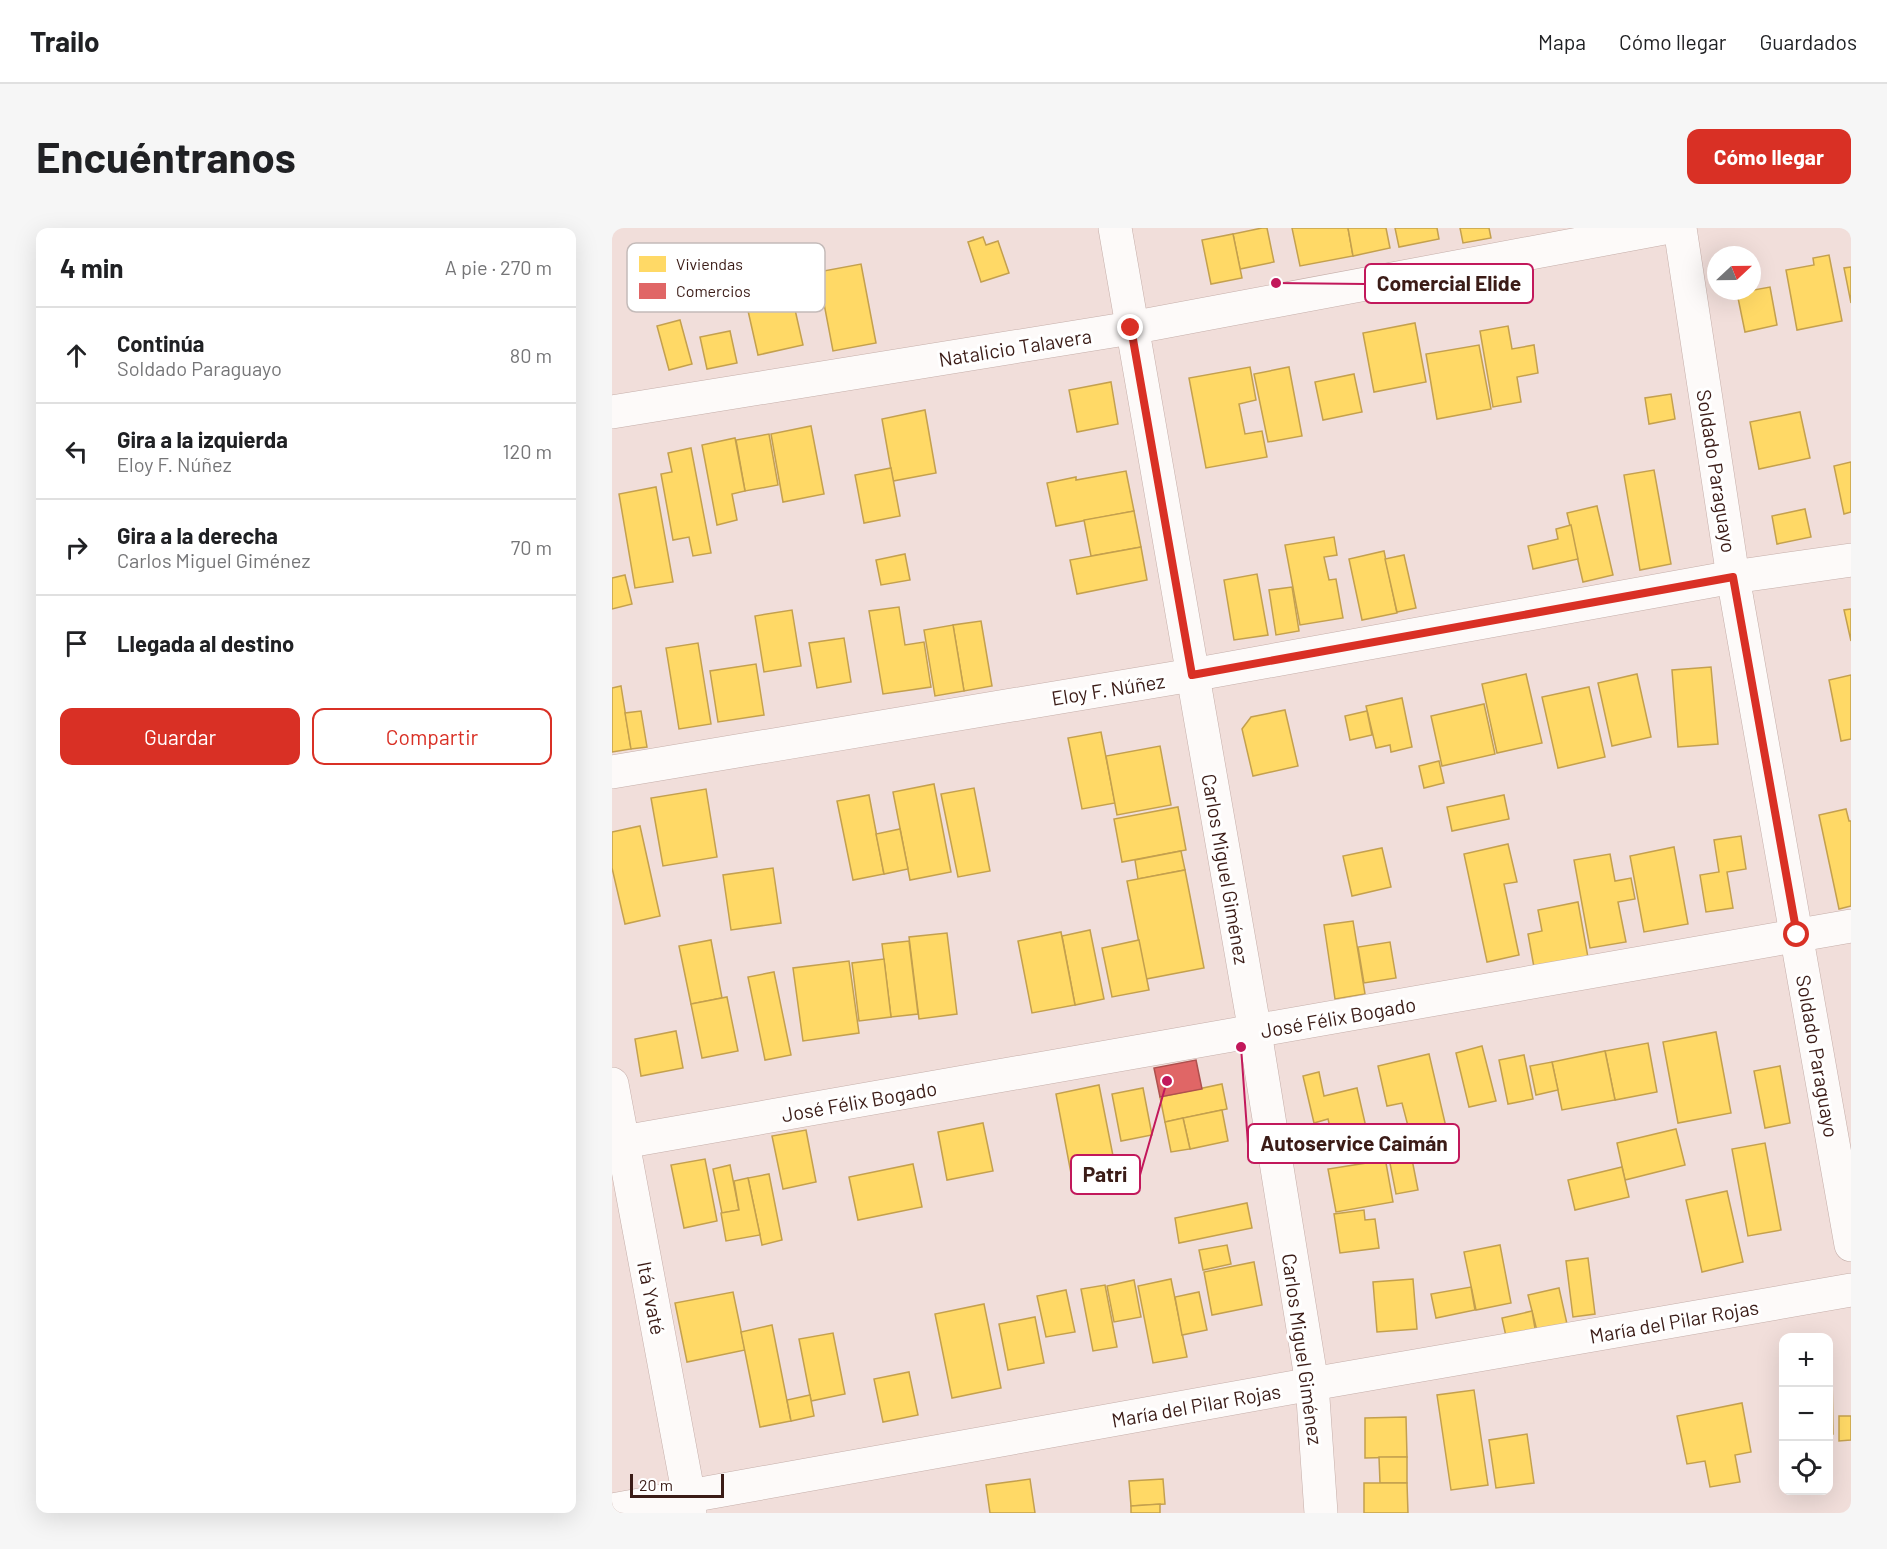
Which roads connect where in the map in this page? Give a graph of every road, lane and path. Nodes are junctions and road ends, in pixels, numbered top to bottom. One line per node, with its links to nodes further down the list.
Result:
1 (1115, 228): 4 (street, Carlos Miguel Giménez)
2 (1664, 228): 4 (street, Natalicio Talavera)
3 (1680, 228): 7 (street, Soldado Paraguayo)
4 (1131, 328): 5 (street, Natalicio Talavera); 8 (street, Carlos Miguel Giménez)
5 (612, 412)
6 (1851, 560): 7 (street, Eloy F. Núñez)
7 (1733, 577): 8 (street, Eloy F. Núñez); 11 (street, Soldado Paraguayo)
8 (1192, 675): 9 (street, Eloy F. Núñez); 12 (street, Carlos Miguel Giménez)
9 (612, 772)
10 (1851, 926): 11 (street, José Félix Bogado)
11 (1797, 935): 12 (street, José Félix Bogado); 15 (street, Soldado Paraguayo)
12 (1255, 1032): 14 (street, José Félix Bogado); 17 (street, Carlos Miguel Giménez)
13 (612, 1084): 14 (street, Itá Yvaté)
14 (617, 1144): 18 (street, Itá Yvaté)
15 (1851, 1245)
16 (1851, 1290): 17 (street, María del Pilar Rojas)
17 (1312, 1384): 18 (street, María del Pilar Rojas); 20 (street, Carlos Miguel Giménez)
18 (689, 1505): 19 (street, María del Pilar Rojas)
19 (612, 1510)
20 (1321, 1513)

